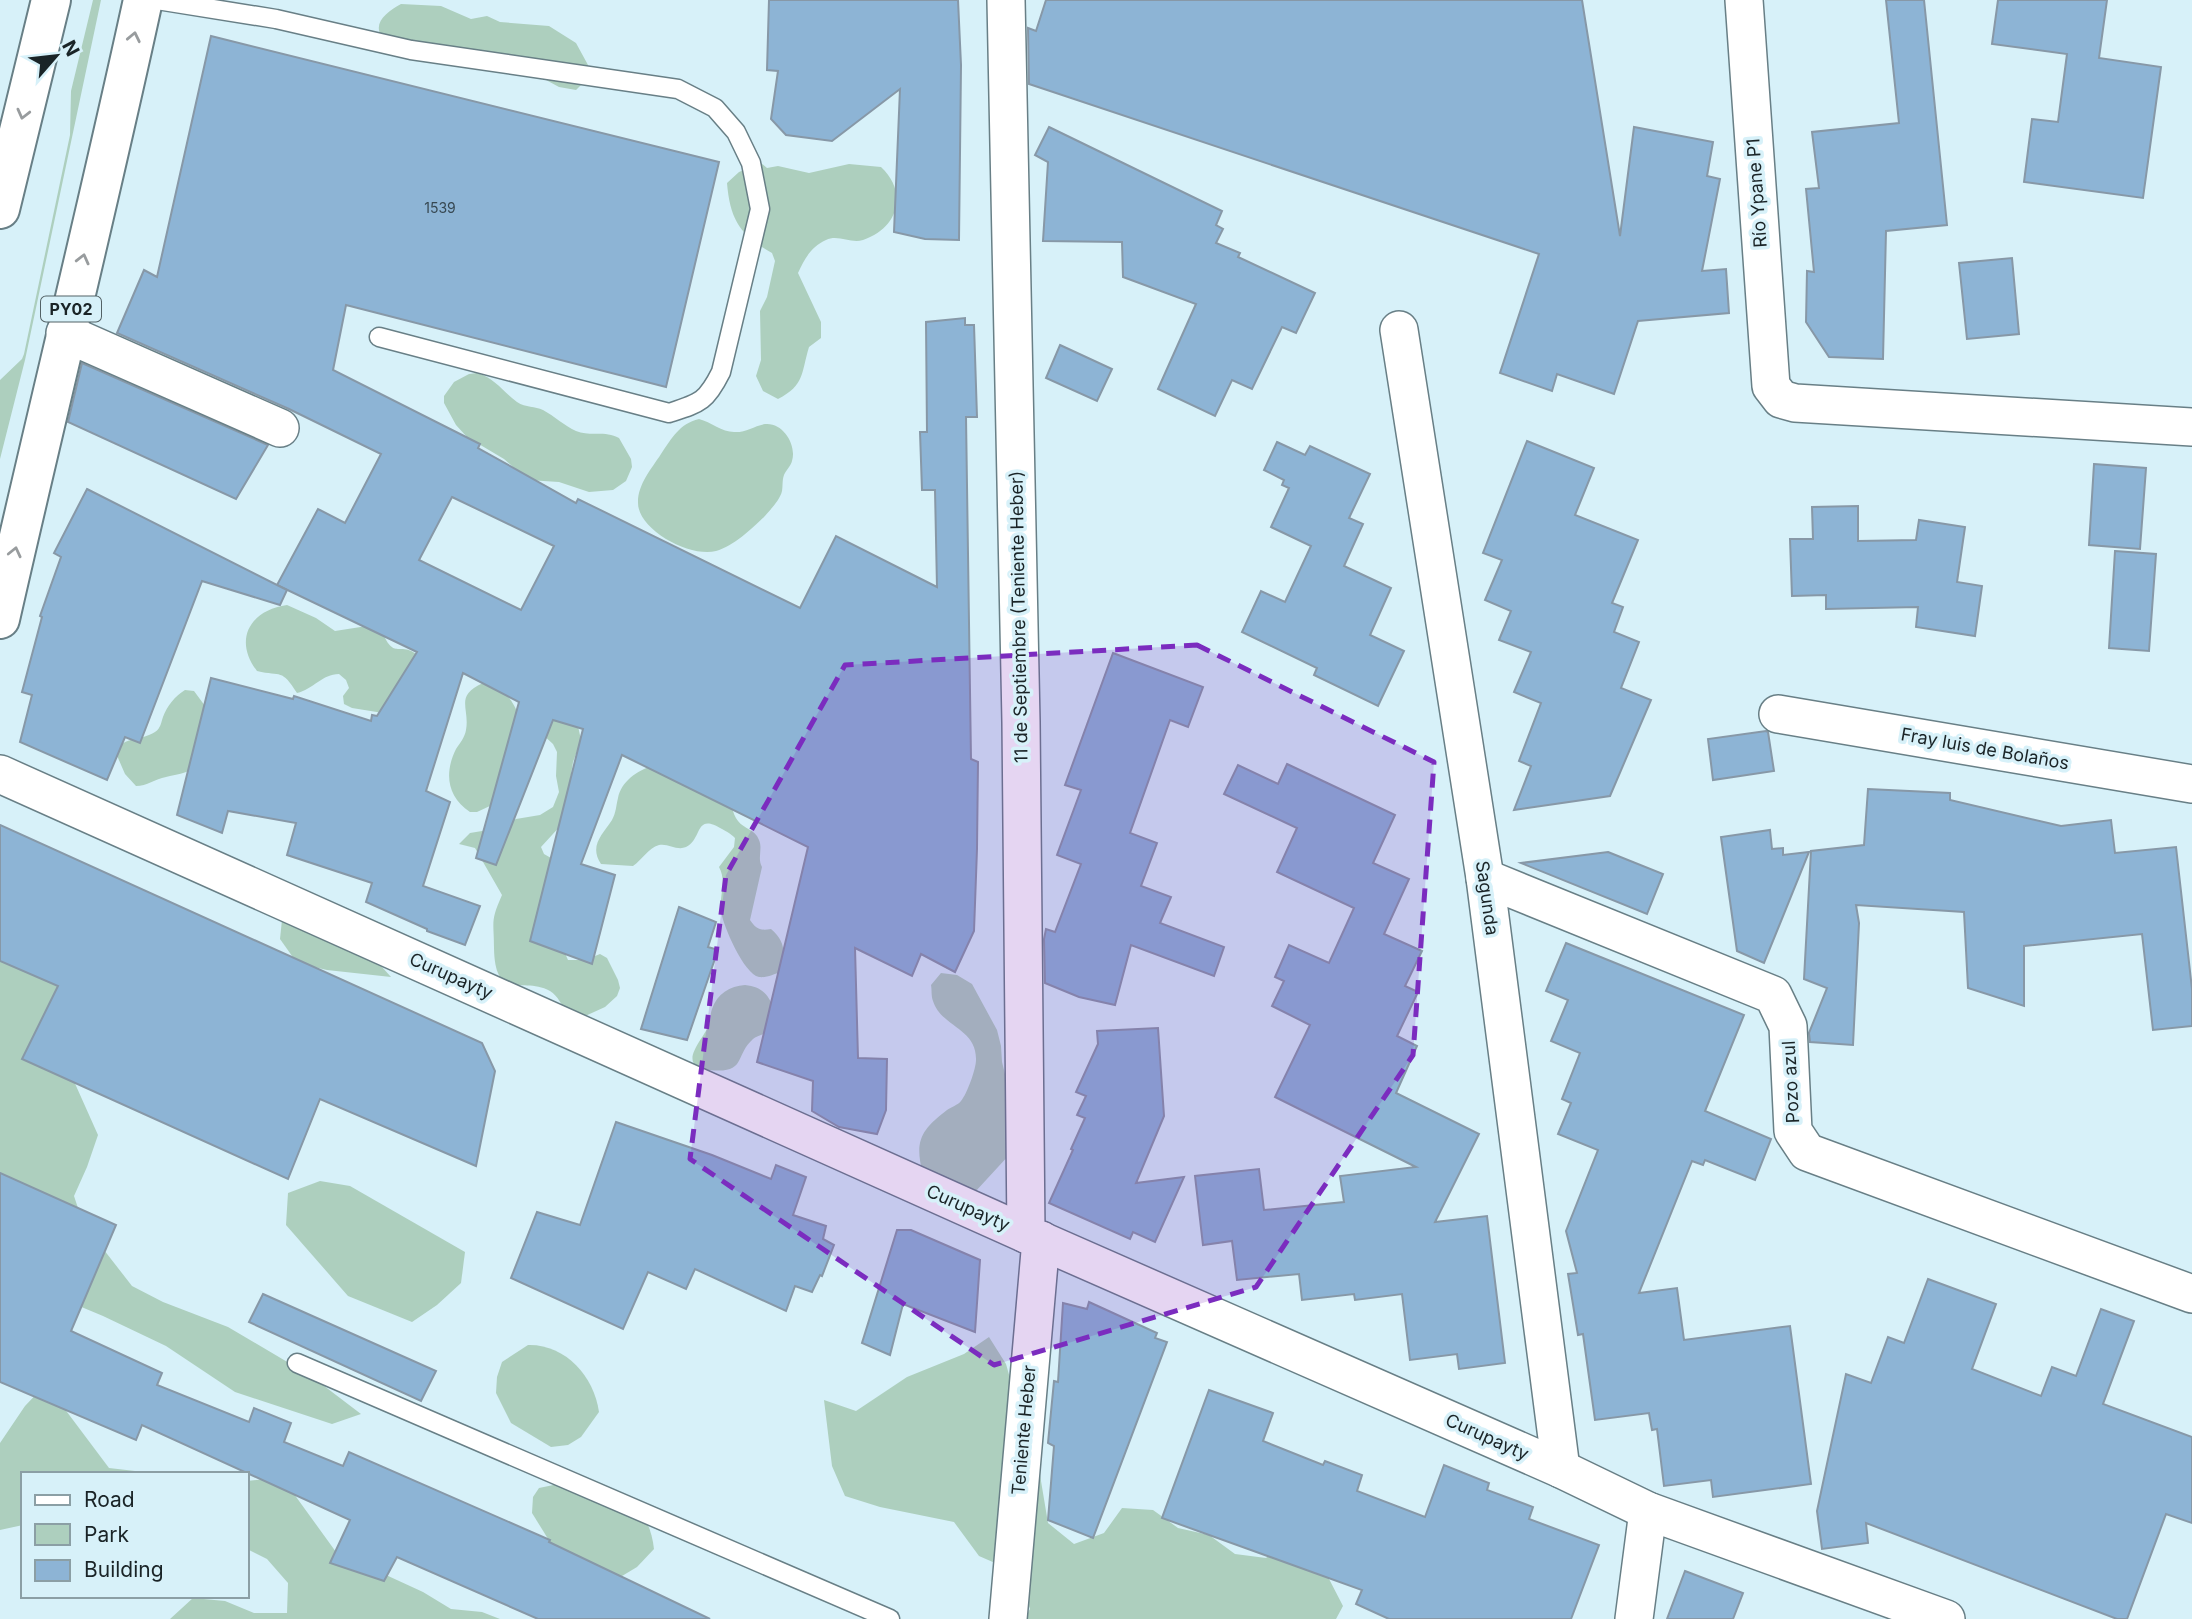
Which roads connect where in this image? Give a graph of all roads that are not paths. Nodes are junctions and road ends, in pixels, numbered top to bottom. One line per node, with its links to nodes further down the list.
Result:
1 (51, 0): 6 (highway, one-way to 6)
2 (142, 0): 8 (highway, PY02, one-way to 2)
3 (157, 0): 9 (lane)
4 (1006, 0): 17 (street, 11 de Septiembre (Teniente Heber))
5 (1744, 0): 10 (street, Río Ypane P1)
6 (0, 209)
7 (1399, 330): 16 (street, Sagunda)
8 (65, 333): 11 (street); 12 (highway, PY02, one-way to 8)
9 (379, 337)
10 (2192, 427)
11 (281, 428)
12 (0, 619)
13 (1778, 714): 15 (street, Fray luis de Bolaños)
14 (0, 774): 17 (street, Curupayty)
15 (2192, 784)
16 (1485, 878): 18 (street, Pozo azul); 20 (street, Sagunda)
17 (1034, 1237): 20 (street, Curupayty); 23 (street, Teniente Heber)
18 (2192, 1294)
19 (297, 1363): 22 (lane)
20 (1561, 1469): 21 (street, Curupayty)
21 (1648, 1511): 24 (street); 25 (street, Curupayty)
22 (890, 1619)
23 (1008, 1619)
24 (1634, 1619)
25 (1946, 1619)

